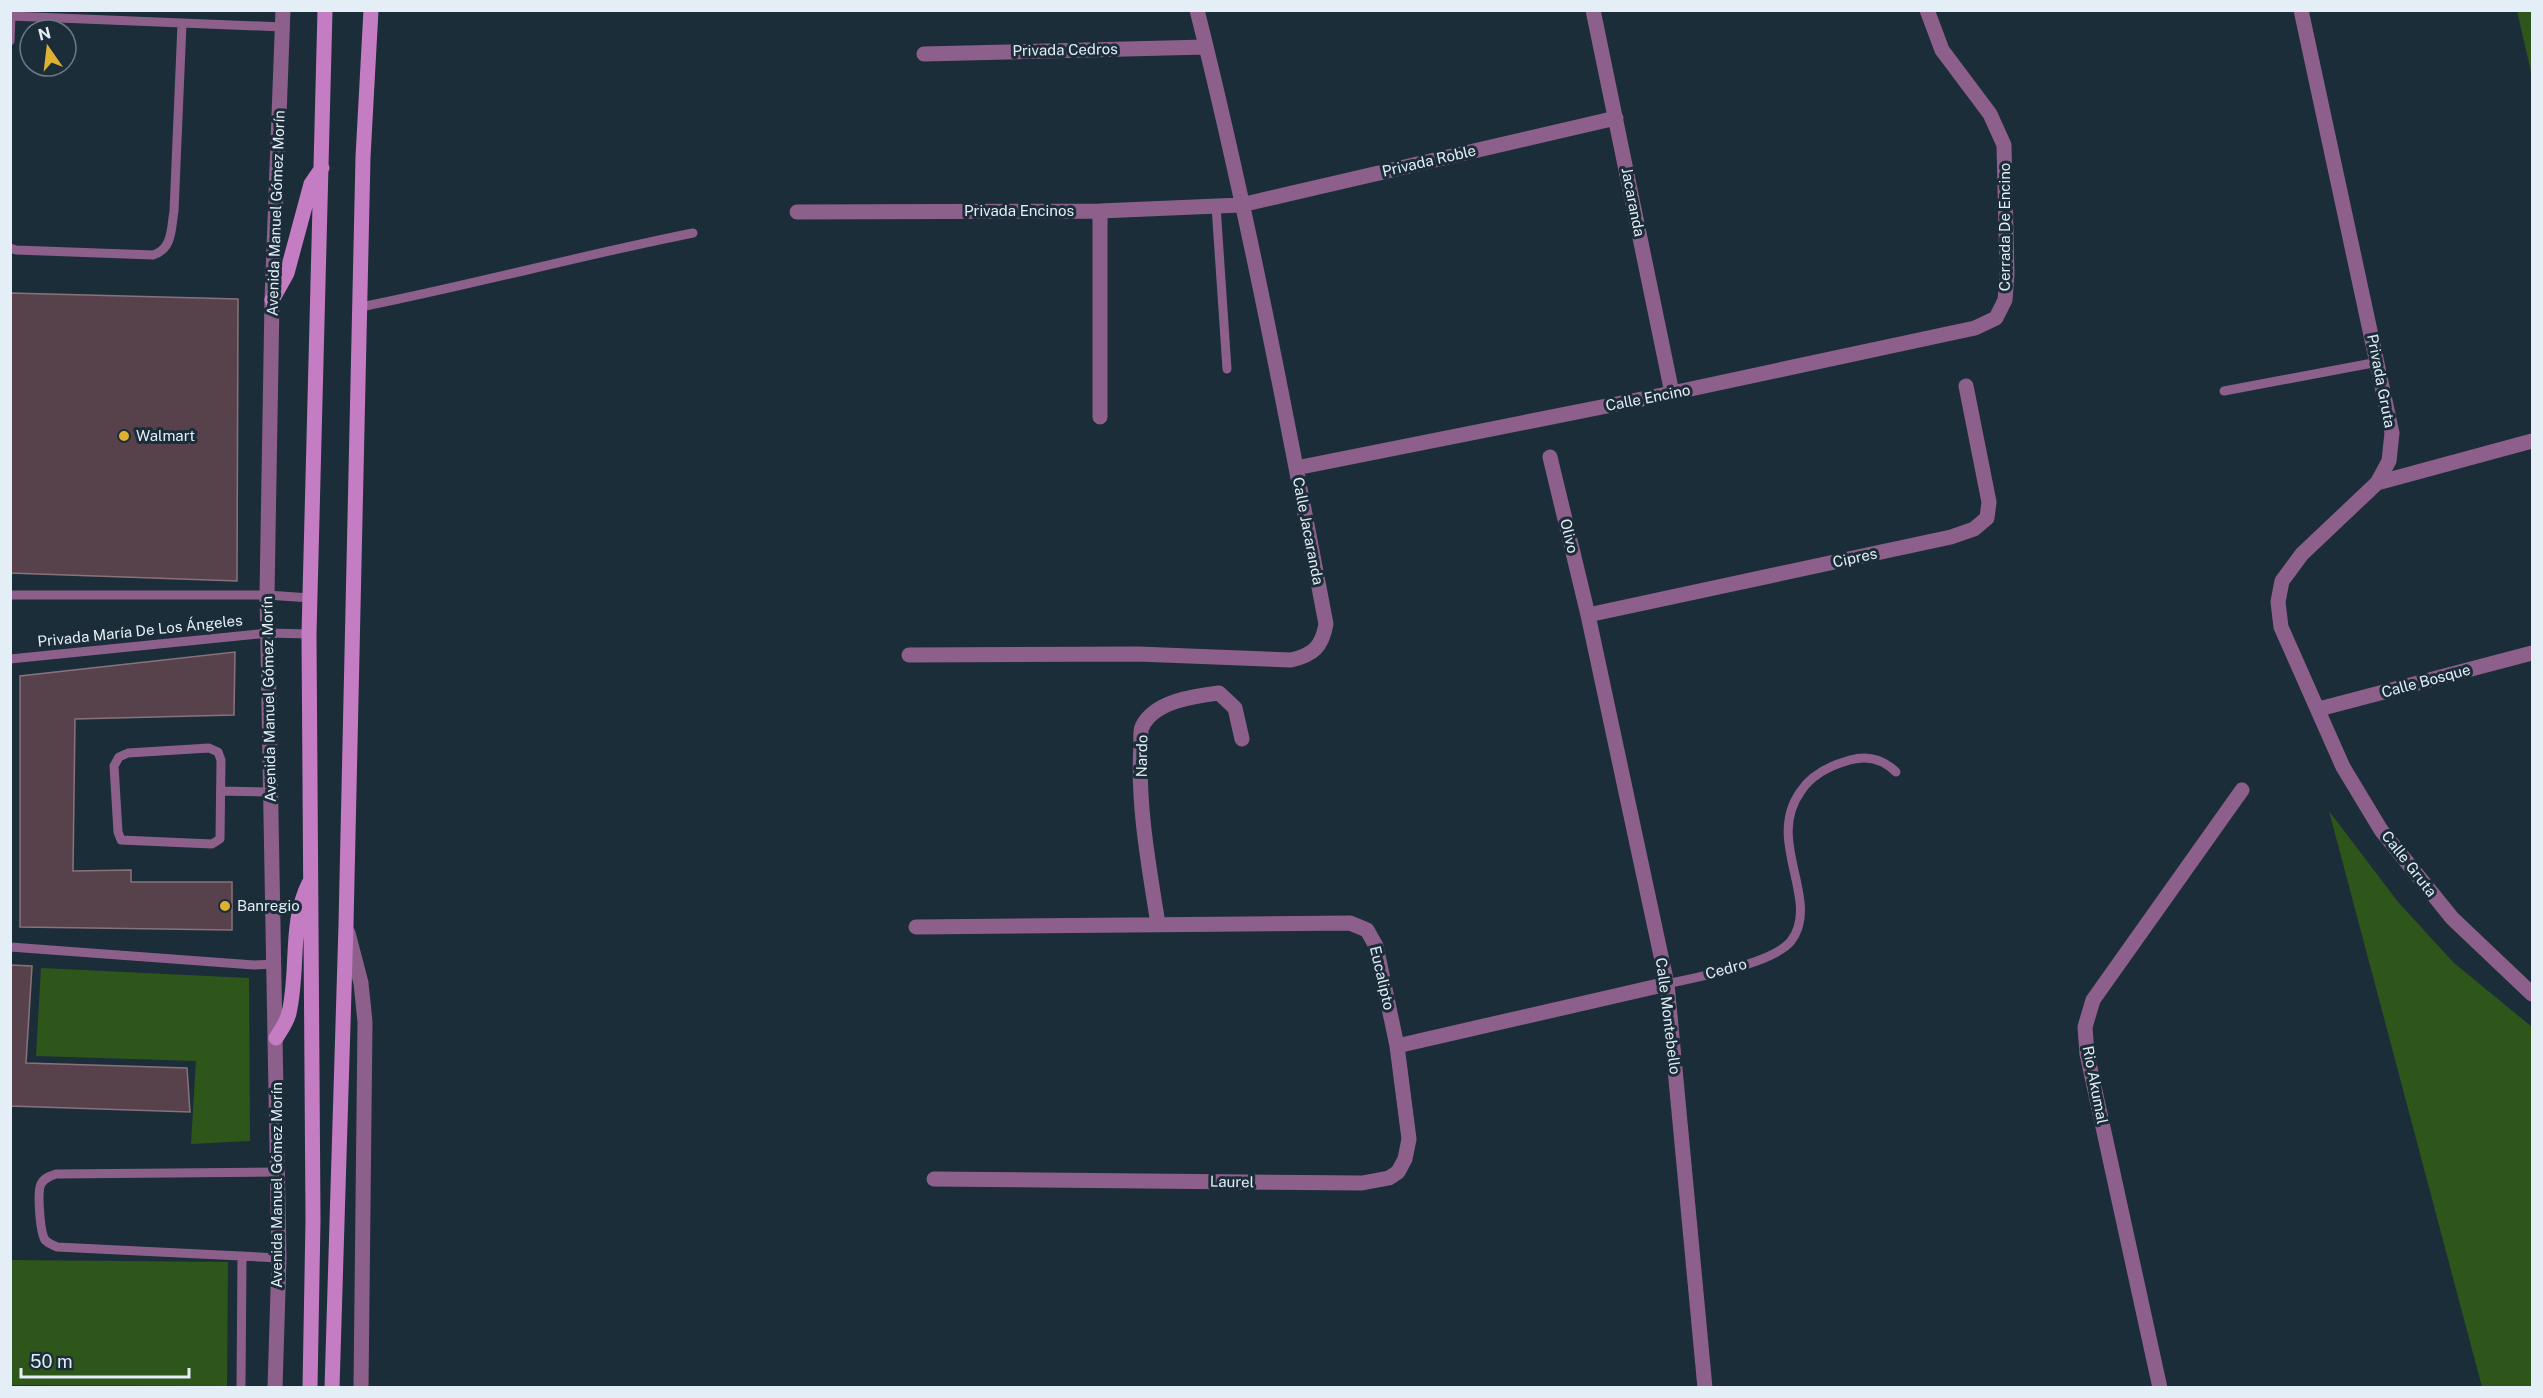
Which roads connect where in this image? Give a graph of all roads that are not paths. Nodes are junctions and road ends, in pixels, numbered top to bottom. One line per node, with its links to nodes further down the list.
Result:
1 (283, 10): 10 (street, Avenida Manuel Gómez Morín)
2 (325, 10): 15 (main road)
3 (371, 10): 23 (main road)
4 (1197, 10): 12 (street, Calle Jacaranda)
5 (1593, 10): 14 (street, Jacaranda)
6 (1927, 10): 24 (street, Cerrada De Encino)
7 (2301, 10): 25 (street, Privada Gruta)
8 (11, 16): 9 (lane); 11 (lane)
9 (182, 24): 10 (lane); 21 (lane)
10 (283, 27): 22 (street, Avenida Manuel Gómez Morín)
11 (10, 41)
12 (1206, 47): 13 (street, Privada Cedros); 16 (street, Calle Jacaranda)
13 (924, 54)
14 (1616, 118): 16 (street, Privada Roble); 29 (street, Jacaranda)
15 (322, 168): 22 (main road); 37 (main road)
16 (1241, 205): 17 (street, Privada Encinos); 33 (street, Calle Jacaranda)
17 (1216, 206): 18 (street, Privada Encinos); 26 (lane)
18 (1100, 211): 19 (street, Privada Encinos); 30 (street)
19 (797, 212)
20 (693, 234): 23 (lane)
21 (10, 248)
22 (272, 300): 36 (street, Avenida Manuel Gómez Morín)
23 (361, 307): 52 (main road)
24 (1996, 318): 29 (street, Calle Encino)
25 (2378, 362): 28 (lane); 34 (street, Privada Gruta)
26 (1227, 369)
27 (1966, 386): 38 (street, Cipres)
28 (2224, 391)
29 (1672, 393): 33 (street, Calle Encino)
30 (1100, 417)
31 (2532, 441): 34 (street)
32 (1550, 458): 38 (street, Olivo)
33 (1296, 468): 42 (street, Calle Jacaranda)
34 (2378, 483): 44 (street, Privada Gruta)
35 (10, 595): 36 (lane)
36 (267, 595): 37 (lane); 39 (street, Avenida Manuel Gómez Morín)
37 (310, 598): 40 (main road)
38 (1588, 615): 56 (street, Calle Montebello)
39 (267, 633): 40 (lane, Privada María De Los Ángeles); 43 (lane, Privada María De Los Ángeles); 49 (street, Avenida Manuel Gómez Morín)
40 (309, 634): 50 (main road)
41 (2532, 653): 44 (street, Calle Bosque)
42 (909, 655)
43 (10, 659)
44 (2319, 709): 57 (street, Calle Gruta)
45 (1242, 739): 51 (street, Nardo)
46 (1896, 772): 56 (lane, Cedro)
47 (2242, 790): 70 (street, Rio Akumal)
48 (221, 791): 48 (lane); 49 (lane)
49 (270, 792): 55 (street, Avenida Manuel Gómez Morín)
50 (311, 878): 58 (main road); 66 (main road)
51 (1158, 924): 53 (street); 59 (street, Eucalipto)
52 (346, 925): 67 (main road); 68 (street)
53 (916, 927)
54 (10, 947): 55 (lane)
55 (275, 964): 58 (street, Avenida Manuel Gómez Morín)
56 (1666, 984): 59 (street, Cedro); 69 (street, Calle Montebello)
57 (2532, 994)
58 (276, 1038): 60 (street, Avenida Manuel Gómez Morín)
59 (1397, 1046): 61 (street, Laurel)
60 (278, 1172): 62 (lane); 63 (street, Avenida Manuel Gómez Morín)
61 (934, 1179)
62 (242, 1256): 63 (lane); 64 (lane)
63 (279, 1258): 65 (street, Avenida Manuel Gómez Morín)
64 (241, 1388)
65 (275, 1388)
66 (310, 1388)
67 (332, 1388)
68 (361, 1388)
69 (1705, 1388)
70 (2160, 1388)

